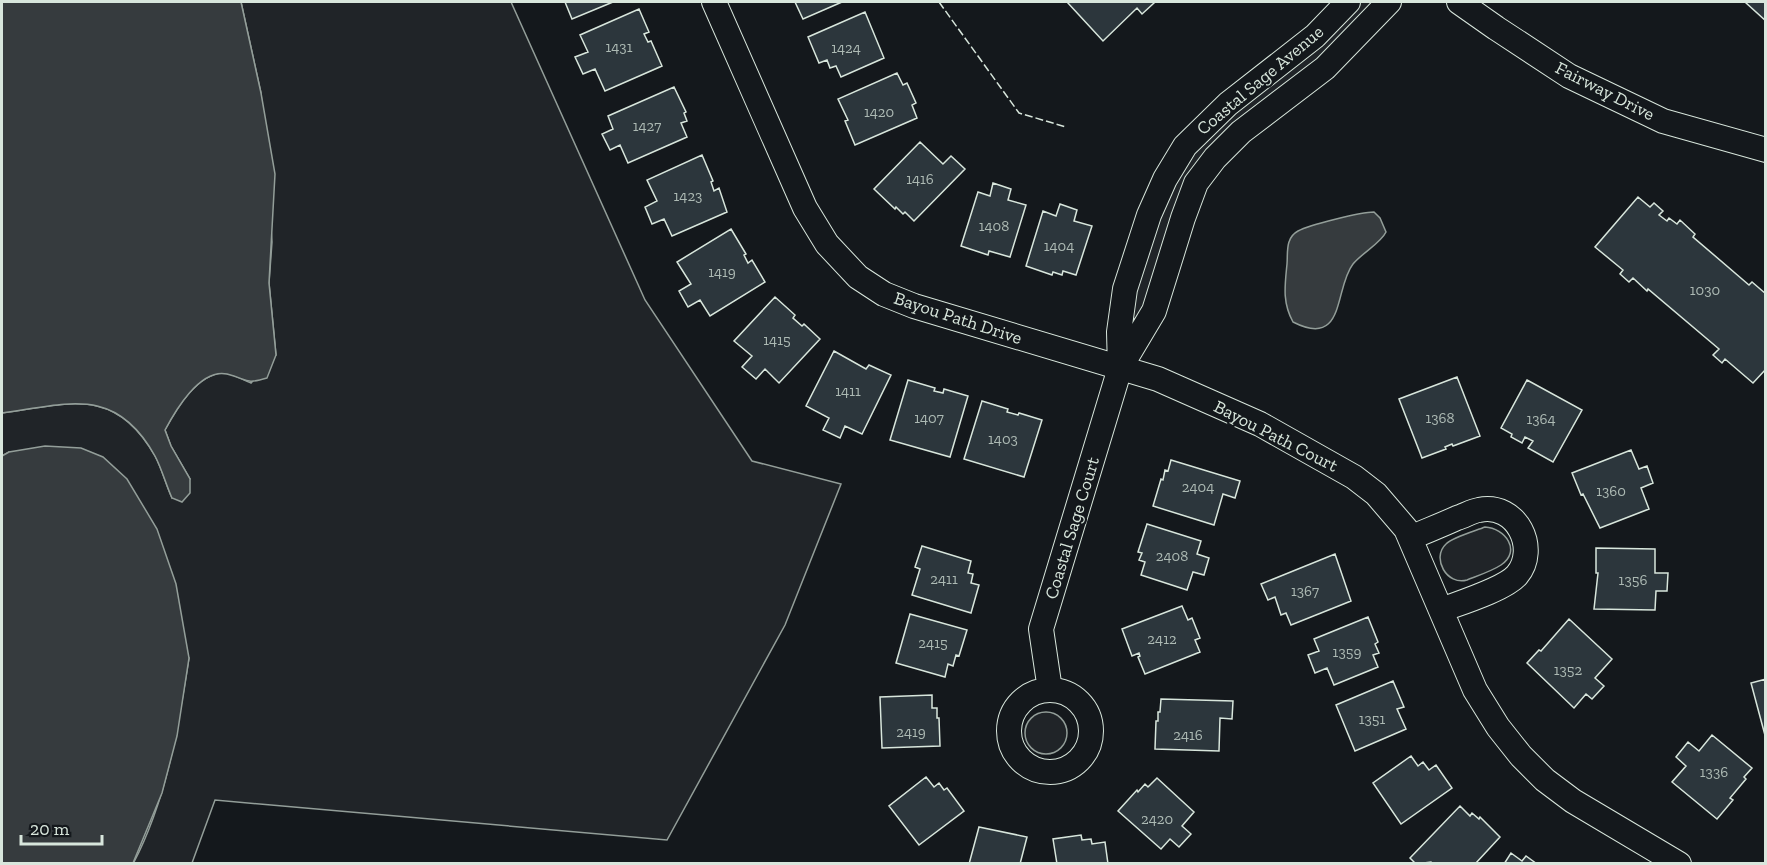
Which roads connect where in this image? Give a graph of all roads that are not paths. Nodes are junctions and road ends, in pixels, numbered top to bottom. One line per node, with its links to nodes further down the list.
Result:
1 (714, 2): 6 (street, Bayou Path Drive)
2 (1348, 2): 6 (street, Coastal Sage Avenue)
3 (1389, 2): 6 (street, Coastal Sage Avenue)
4 (1460, 2): 5 (street, Fairway Drive)
5 (1766, 150)
6 (1120, 368): 7 (street, Bayou Path Court); 9 (street, Coastal Sage Court)
7 (1410, 538): 8 (street, Bayou Path Court); 8 (street)
8 (1442, 610): 10 (street, Bayou Path Court)
9 (1050, 690)
10 (1679, 864)

